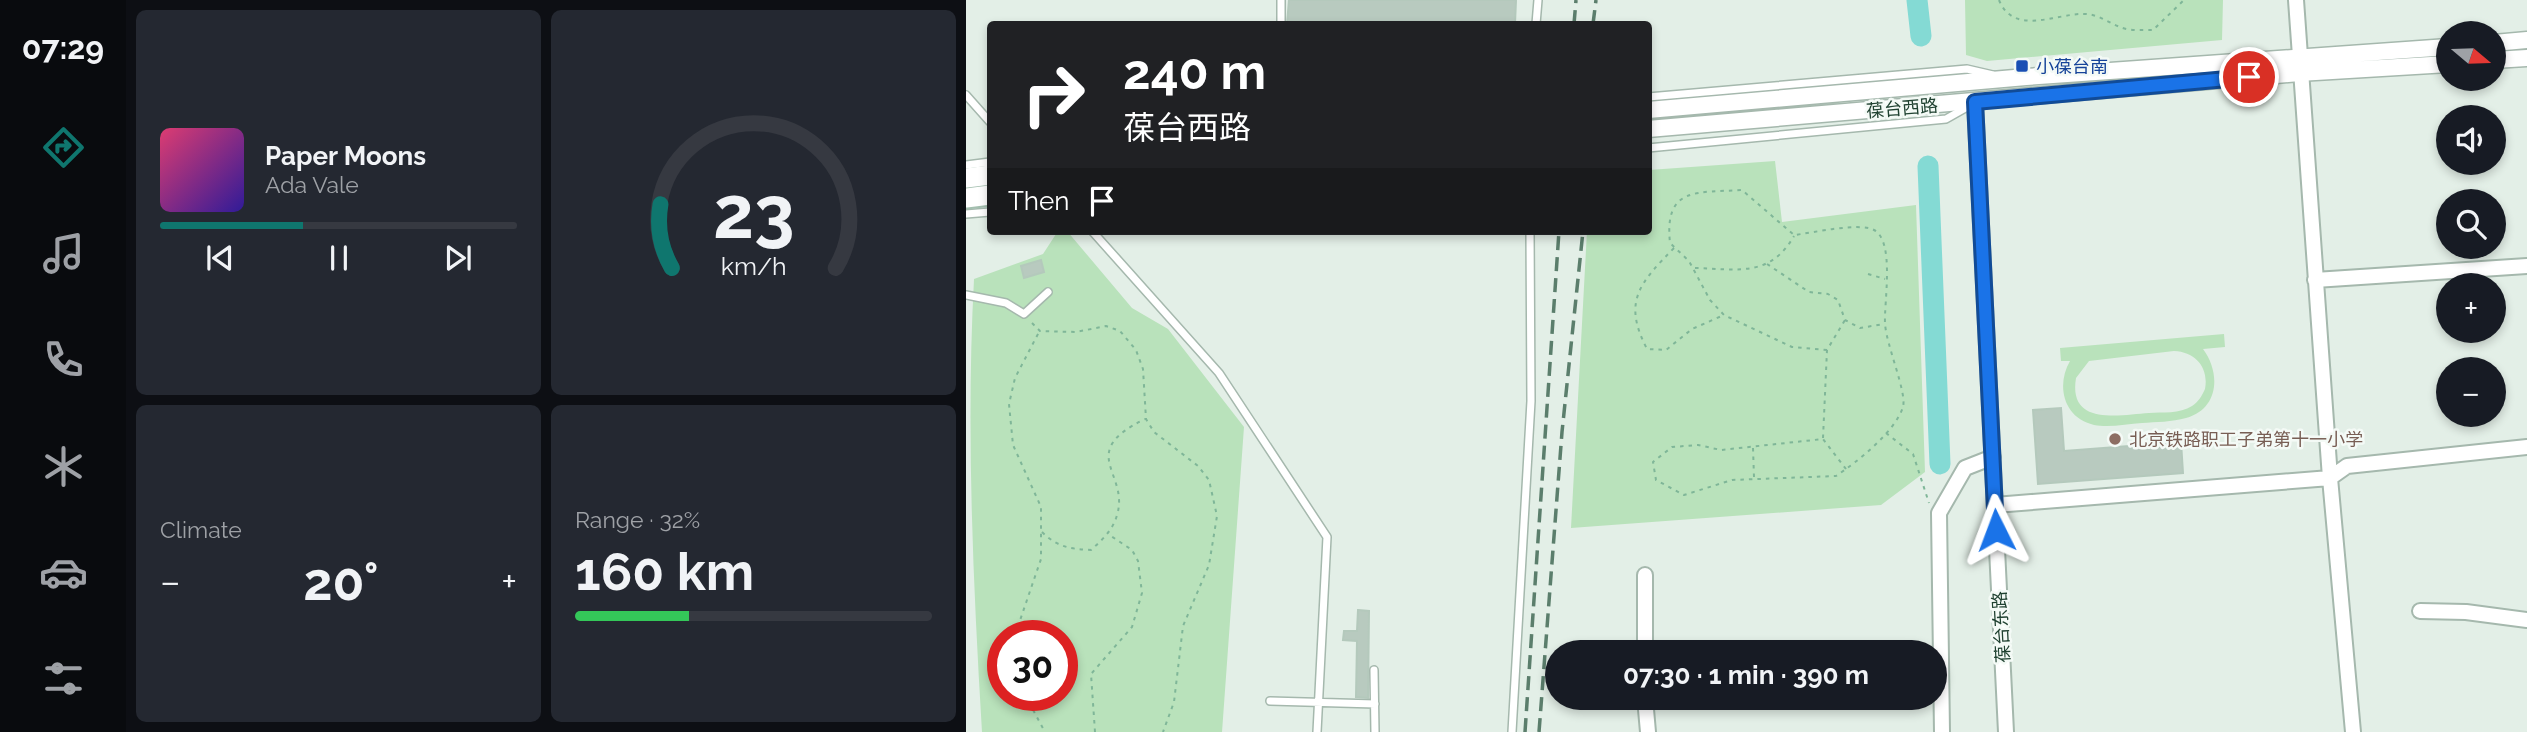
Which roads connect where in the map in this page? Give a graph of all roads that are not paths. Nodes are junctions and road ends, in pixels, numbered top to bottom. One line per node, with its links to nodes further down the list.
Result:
1 (1282, 0): 4 (lane)
2 (1538, 0): 5 (lane)
3 (2296, 0): 12 (street)
4 (1281, 21)
5 (1536, 21)
6 (2527, 40): 7 (street)
7 (2506, 42)
8 (2436, 48): 12 (street, 葆台西路)
9 (2527, 58): 10 (street)
10 (2506, 60)
11 (2436, 64): 12 (street, 葆台西路)
12 (2299, 65): 13 (street, 葆台西路); 16 (street, 葆台西路); 32 (street)
13 (2011, 79): 15 (lane); 17 (street, 葆台西路)
14 (966, 95): 18 (lane)
15 (1652, 97)
16 (1975, 102): 19 (street, 葆台西路); 20 (lane); 36 (street, 葆台东路)
17 (1652, 110)
18 (987, 119)
19 (1652, 130)
20 (1652, 148)
21 (987, 162): 22 (lane)
22 (966, 165)
23 (987, 176): 24 (main road)
24 (966, 178)
25 (987, 195): 26 (main road)
26 (966, 198)
27 (987, 212): 28 (lane)
28 (966, 214)
29 (1096, 235): 45 (lane)
30 (1531, 235): 50 (lane)
31 (2527, 266): 32 (street)
32 (2315, 280): 37 (street)
33 (1048, 292): 34 (lane)
34 (966, 295)
35 (2527, 447): 37 (street)
36 (1993, 457): 38 (street, 葆台东路); 52 (street)
37 (2330, 478): 38 (street); 54 (street)
38 (1995, 505): 53 (street, 葆台东路)
39 (1645, 575): 42 (street)
40 (2420, 611): 41 (street)
41 (2527, 620)
42 (1645, 640)
43 (1374, 670): 46 (lane)
44 (1270, 701): 45 (lane)
45 (1318, 702): 46 (lane); 48 (lane)
46 (1375, 704): 49 (lane)
47 (1645, 710): 51 (street)
48 (1317, 732)
49 (1376, 732)
50 (1512, 732)
51 (1648, 732)
52 (1942, 732)
53 (2006, 732)
54 (2353, 732)

